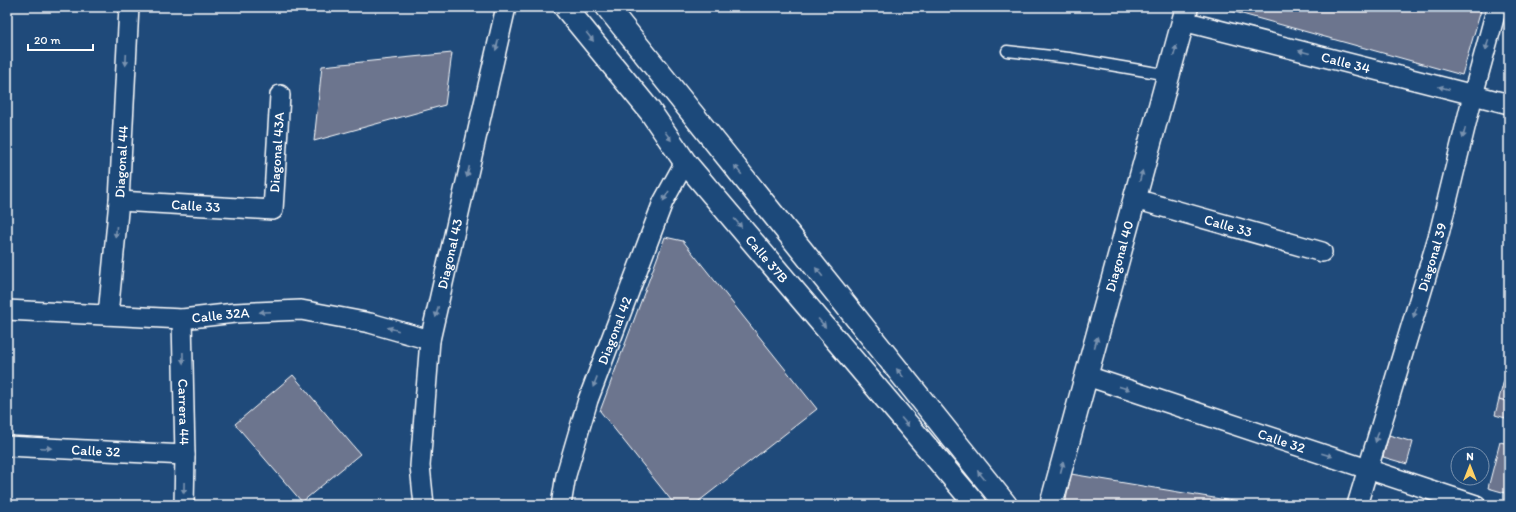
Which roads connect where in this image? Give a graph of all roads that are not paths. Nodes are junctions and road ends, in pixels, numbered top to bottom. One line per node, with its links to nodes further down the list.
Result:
1 (129, 7): 14 (street, Diagonal 44, one-way to 14)
2 (506, 7): 20 (street, Diagonal 43, one-way to 20)
3 (565, 7): 12 (main road, Calle 37B, one-way to 12)
4 (607, 7): 29 (main road, one-way to 4)
5 (1497, 7): 10 (street, Diagonal 39, one-way to 10)
6 (1185, 14): 8 (main road, Diagonal 40, one-way to 6); 10 (street, Calle 34, one-way to 6)
7 (1007, 51): 8 (lane)
8 (1169, 74): 13 (main road, Diagonal 40, one-way to 8)
9 (280, 95): 15 (street, Diagonal 43A)
10 (1473, 95): 11 (street, Calle 34); 24 (street, Diagonal 39, one-way to 24)
11 (1509, 104)
12 (685, 162): 27 (street, Diagonal 42, one-way to 27); 28 (main road, Calle 37B, one-way to 28)
13 (1135, 199): 16 (street, Calle 33); 21 (main road, Diagonal 40, one-way to 13)
14 (119, 200): 15 (street, Calle 33); 18 (street, Diagonal 44, one-way to 18)
15 (273, 210)
16 (1322, 252)
17 (7, 310): 18 (street, Calle 32A)
18 (108, 315): 19 (street, Calle 32A)
19 (182, 319): 20 (street, Calle 32A, one-way to 19); 23 (street, Carrera 44, one-way to 23)
20 (430, 340): 26 (street, Diagonal 43)
21 (1086, 376): 24 (street, Calle 32, one-way to 24); 30 (main road, Diagonal 40, one-way to 21)
22 (7, 446): 23 (street, Calle 32, one-way to 23)
23 (185, 455): 25 (street, Carrera 44, one-way to 25)
24 (1368, 468): 31 (street, Diagonal 39); 32 (street, Calle 32)
25 (184, 505)
26 (424, 505)
27 (560, 505)
28 (976, 505)
29 (1006, 505)
30 (1051, 505)
31 (1357, 505)
32 (1476, 505)

